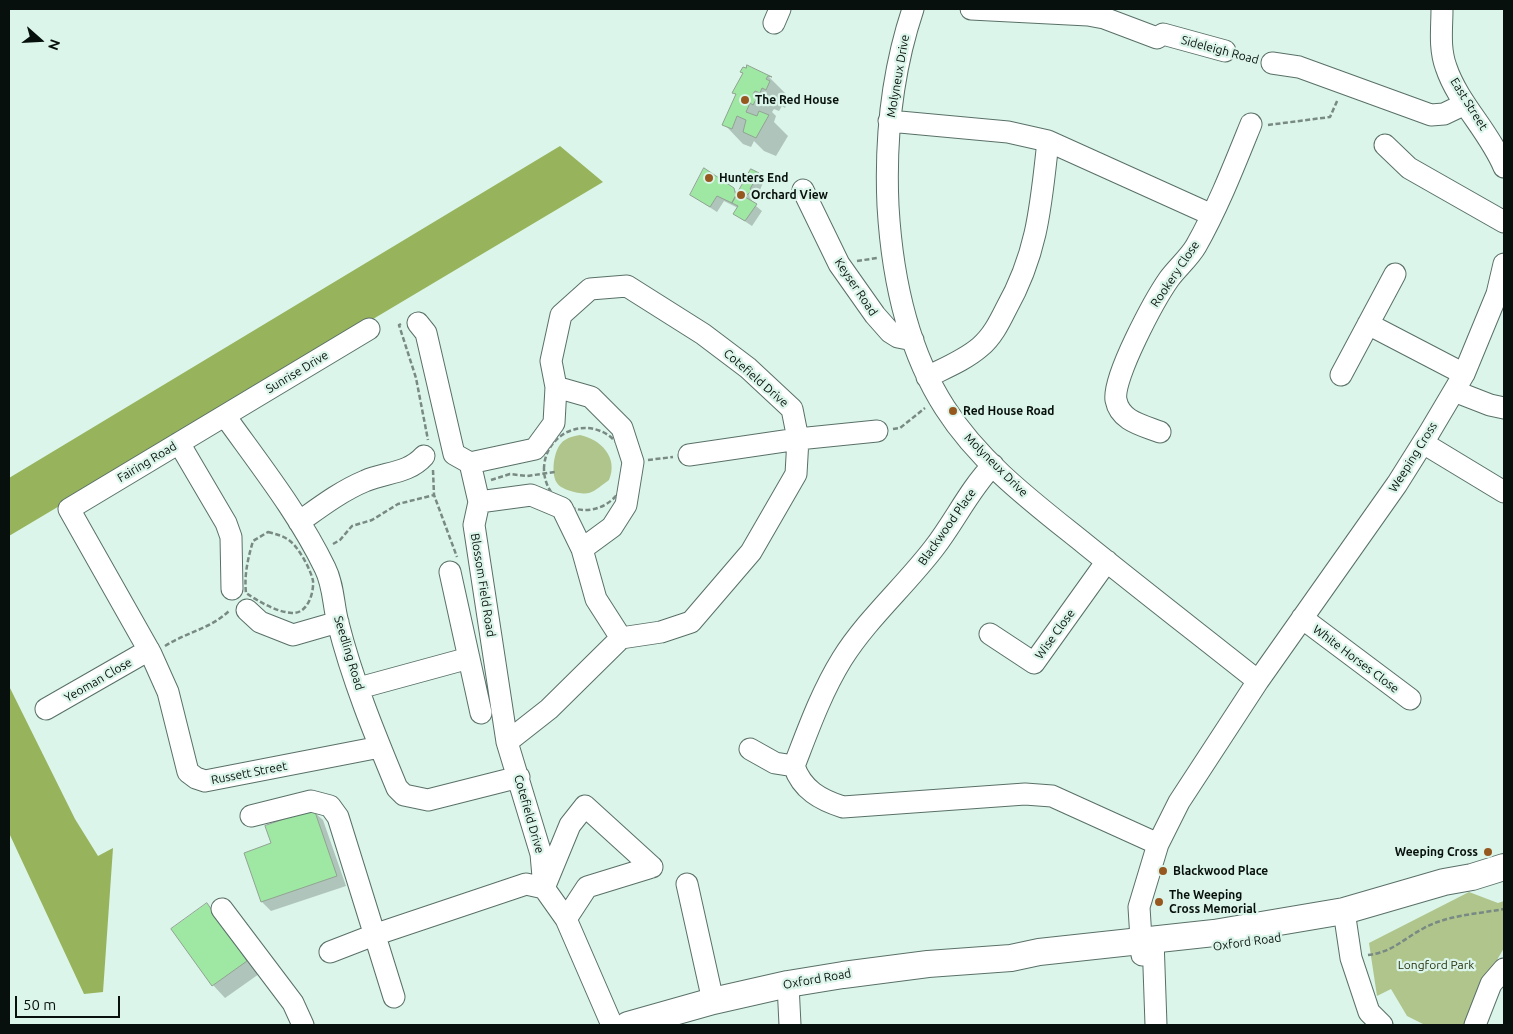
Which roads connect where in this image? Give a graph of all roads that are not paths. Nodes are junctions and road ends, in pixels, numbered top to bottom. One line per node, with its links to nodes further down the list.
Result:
1 (913, 9): 7 (street, Molyneux Drive)
2 (971, 9): 4 (street, Sideleigh Road)
3 (1442, 9): 6 (street, East Street)
4 (1225, 51)
5 (1272, 63): 6 (street, Sideleigh Road)
6 (1465, 104): 11 (street, East Street)
7 (889, 121): 9 (street); 20 (street, Molyneux Drive)
8 (1251, 124): 13 (street, Rookery Close)
9 (1048, 141): 13 (street); 22 (street)
10 (1385, 145): 14 (street)
11 (1504, 167)
12 (803, 190): 20 (street, Keyser Road)
13 (1212, 215): 28 (street, Rookery Close)
14 (1504, 222)
15 (1504, 264): 23 (street)
16 (1395, 274): 18 (street)
17 (418, 324): 34 (street)
18 (1368, 324): 21 (street); 23 (street)
19 (369, 329): 26 (street, Sunrise Drive)
20 (913, 340): 22 (street, Molyneux Drive)
21 (1341, 375)
22 (927, 377): 35 (street, Molyneux Drive)
23 (1459, 382): 25 (street); 31 (street, Weeping Cross)
24 (556, 388): 29 (street, Cotefield Drive); 34 (street, Cotefield Drive); 40 (street)
25 (1504, 408)
26 (225, 416): 30 (street, Fairing Road); 39 (street, Seedling Road)
27 (876, 431): 29 (street)
28 (1160, 432)
29 (798, 439): 32 (street); 46 (street, Cotefield Drive)
30 (179, 443): 38 (street, Fairing Road); 44 (street)
31 (1423, 443): 36 (street); 43 (street, Weeping Cross)
32 (689, 455)
33 (424, 456): 39 (street)
34 (470, 463): 37 (street, Blossom Field Road)
35 (993, 466): 41 (street, Molyneux Drive); 57 (street, Blackwood Place)
36 (1504, 492)
37 (477, 493): 40 (street); 54 (street, Blossom Field Road)
38 (70, 509): 47 (street, Russett Street)
39 (299, 522): 44 (street, Seedling Road)
40 (582, 549): 46 (street)
41 (1106, 561): 45 (street, Wise Close); 49 (street, Molyneux Drive)
42 (450, 572): 48 (street)
43 (1302, 618): 49 (street, Weeping Cross); 51 (street, White Horses Close)
44 (338, 622): 50 (street, Seedling Road)
45 (990, 634)
46 (621, 638): 54 (street)
47 (150, 652): 52 (street, Yeoman Close); 55 (street, Russett Street)
48 (469, 658): 50 (street); 53 (street)
49 (1258, 681): 60 (street, Weeping Cross)
50 (359, 688): 55 (street, Seedling Road)
51 (1410, 699)
52 (46, 709)
53 (481, 713)
54 (508, 742): 58 (street, Cotefield Drive)
55 (380, 747): 58 (street, Seedling Road)
56 (750, 749): 57 (street)
57 (794, 766): 60 (street)
58 (519, 777): 63 (street, Cotefield Drive)
59 (251, 816): 67 (street)
60 (1158, 844): 68 (street, Weeping Cross)
61 (1504, 867): 66 (main road, Oxford Road)
62 (688, 884): 73 (street)
63 (544, 888): 65 (street); 65 (street); 67 (street)
64 (222, 909): 74 (street)
65 (566, 919): 75 (street)
66 (1345, 919): 68 (main road, Oxford Road); 79 (street)
67 (374, 934): 69 (street); 72 (street)
68 (1147, 947): 71 (main road, Oxford Road); 78 (street, Weeping Cross)
69 (330, 952)
70 (1504, 969): 80 (street)
71 (788, 984): 73 (main road, Oxford Road); 77 (street)
72 (394, 997)
73 (713, 1001): 76 (main road, Oxford Road)
74 (303, 1025)
75 (612, 1025)
76 (628, 1025)
77 (790, 1025)
78 (1156, 1025)
79 (1382, 1025)
80 (1475, 1025)

